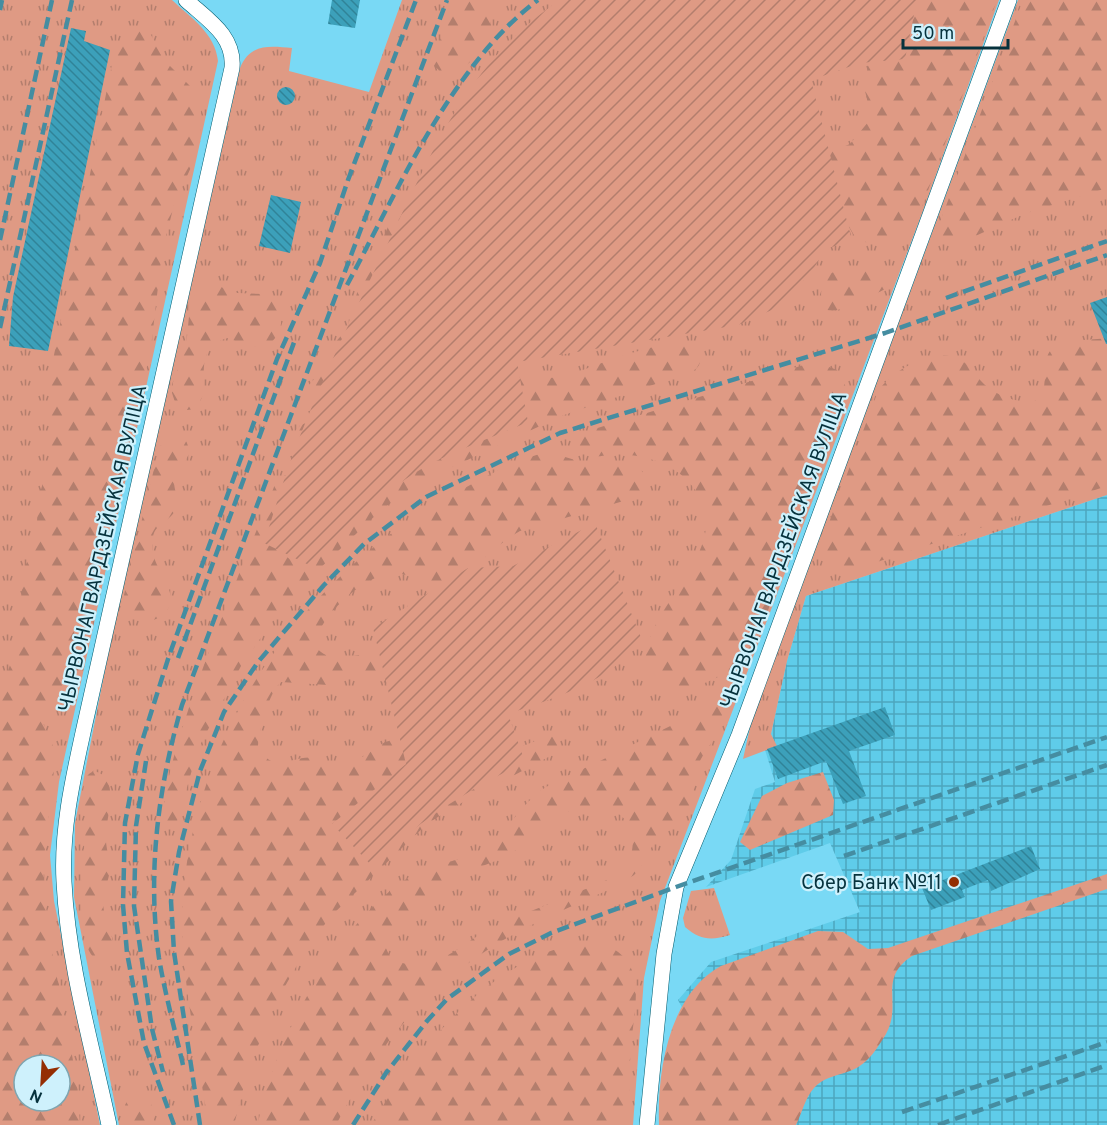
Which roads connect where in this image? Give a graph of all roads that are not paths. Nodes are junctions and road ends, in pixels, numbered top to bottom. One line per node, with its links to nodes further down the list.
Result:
1 (186, 0): 3 (street, ЧЫРВОНАГВАРДЗЕЙСКАЯ ВУЛІЦА)
2 (1009, 0): 4 (street, ЧЫРВОНАГВАРДЗЕЙСКАЯ ВУЛІЦА)
3 (109, 1125)
4 (646, 1125)

